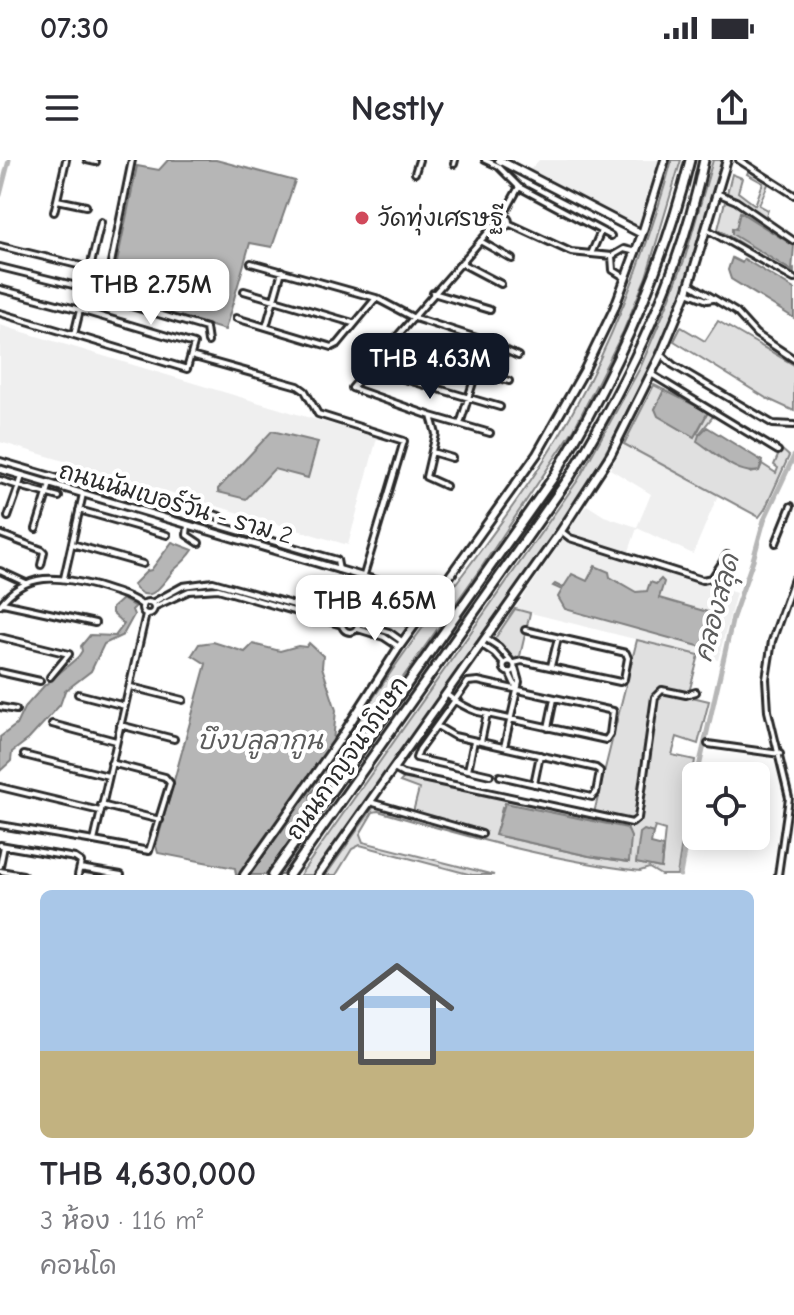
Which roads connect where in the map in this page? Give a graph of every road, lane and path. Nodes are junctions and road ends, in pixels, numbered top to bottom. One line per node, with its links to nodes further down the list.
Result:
1 (66, 160): 17 (street)
2 (87, 160): 12 (street)
3 (132, 160): 59 (street)
4 (419, 160): 13 (street)
5 (485, 160): 14 (street)
6 (499, 160): 26 (main road)
7 (665, 160): 26 (main road)
8 (690, 160): 187 (highway, ถนนกาญจนาภิเษก)
9 (704, 160): 188 (highway, ถนนกาญจนาภิเษก)
10 (727, 160): 15 (main road)
11 (739, 160): 16 (street)
12 (96, 162)
13 (415, 173)
14 (519, 187): 20 (street); 25 (street)
15 (719, 194): 24 (main road); 29 (street)
16 (794, 195)
17 (57, 200): 18 (street); 19 (street)
18 (86, 206)
19 (54, 212)
20 (503, 216): 22 (street); 23 (street)
21 (101, 222): 38 (street)
22 (497, 222): 23 (street); 28 (street)
23 (508, 223): 32 (street)
24 (708, 230): 41 (street); 44 (main road)
25 (601, 231): 27 (street); 32 (street)
26 (642, 234): 31 (main road)
27 (611, 236)
28 (480, 241): 34 (street); 35 (street)
29 (794, 241)
30 (0, 246): 38 (street)
31 (636, 252): 33 (street); 40 (main road)
32 (591, 254): 33 (street)
33 (612, 256): 40 (street)
34 (512, 259)
35 (460, 262): 42 (street); 47 (street)
36 (251, 263): 39 (street)
37 (0, 267): 43 (street)
38 (90, 268): 43 (street)
39 (282, 271): 48 (street); 49 (street)
40 (626, 278): 119 (main road)
41 (794, 279)
42 (501, 284)
43 (85, 288): 50 (street)
44 (688, 288): 61 (main road); 64 (street)
45 (0, 289): 50 (street)
46 (244, 291): 49 (street)
47 (433, 293): 51 (street); 53 (street)
48 (376, 298): 53 (street); 55 (street)
49 (274, 300): 55 (street); 56 (street)
50 (80, 310): 57 (street); 62 (street)
51 (490, 310)
52 (0, 313): 57 (street)
53 (412, 317): 58 (street); 60 (street)
54 (236, 318): 56 (street)
55 (354, 323): 56 (street)
56 (266, 327)
57 (74, 335): 62 (street)
58 (486, 341): 63 (street); 66 (street)
59 (208, 342)
60 (388, 345): 65 (street); 66 (street)
61 (661, 354): 67 (main road); 73 (street)
62 (191, 356): 115 (street)
63 (518, 356)
64 (794, 359)
65 (367, 368): 69 (street); 71 (street)
66 (477, 371): 68 (street); 69 (street)
67 (651, 374): 75 (street); 101 (main road)
68 (509, 381)
69 (469, 398): 70 (street); 72 (street)
70 (500, 407)
71 (431, 416): 72 (street); 76 (street)
72 (460, 424): 74 (street)
73 (792, 424)
74 (490, 433)
75 (778, 451)
76 (432, 452): 77 (street); 85 (street)
77 (452, 458)
78 (2, 461): 79 (street); 82 (street)
79 (0, 470): 80 (street, ถนนนัมเบอร์วัน - ราม 2)
80 (22, 476): 83 (street, ถนนนัมเบอร์วัน - ราม 2); 84 (street)
81 (0, 480): 84 (street)
82 (65, 480): 86 (street); 90 (street)
83 (50, 484): 86 (street, ถนนนัมเบอร์วัน - ราม 2); 87 (street)
84 (19, 486): 87 (street); 94 (street)
85 (446, 486)
86 (63, 488): 88 (street, ถนนนัมเบอร์วัน - ราม 2)
87 (48, 494): 89 (street); 100 (street)
88 (83, 494): 92 (street, ถนนนัมเบอร์วัน - ราม 2); 93 (street)
89 (59, 497)
90 (128, 498): 92 (street); 95 (street)
91 (791, 506): 97 (street)
92 (126, 507): 96 (street, ถนนนัมเบอร์วัน - ราม 2)
93 (79, 510): 103 (street); 108 (street)
94 (8, 517)
95 (194, 518): 98 (street); 98 (street)
96 (188, 525): 104 (street, ถนนนัมเบอร์วัน - ราม 2); 105 (street)
97 (784, 525): 99 (street); 107 (street)
98 (221, 526): 104 (street); 106 (street)
99 (794, 528)
100 (36, 529)
101 (561, 531): 110 (street); 131 (main road)
102 (0, 534): 112 (street)
103 (167, 535)
104 (221, 535): 109 (street, ถนนนัมเบอร์วัน - ราม 2)
105 (199, 543)
106 (280, 543): 109 (street); 113 (street)
107 (776, 543)
108 (72, 544): 111 (street); 116 (street)
109 (278, 552): 113 (street, ถนนนัมเบอร์วัน - ราม 2)
110 (727, 555)
111 (143, 564)
112 (41, 565)
113 (339, 570): 115 (street, ถนนนัมเบอร์วัน - ราม 2)
114 (0, 571): 118 (street)
115 (364, 577): 119 (street, ถนนนัมเบอร์วัน - ราม 2); 123 (street)
116 (64, 578): 118 (street); 121 (street)
117 (794, 579): 163 (street)
118 (26, 583): 120 (street)
119 (435, 598): 132 (main road)
120 (1, 603): 126 (street)
121 (142, 605): 122 (street); 124 (street)
122 (153, 605): 124 (street); 125 (street)
123 (355, 605)
124 (146, 614): 140 (street)
125 (343, 622): 127 (street); 127 (street)
126 (95, 623)
127 (357, 626): 132 (street)
128 (525, 630): 130 (street)
129 (0, 637): 138 (street)
130 (558, 638): 135 (street); 135 (street)
131 (482, 641): 133 (street); 134 (street); 144 (main road)
132 (401, 644): 186 (main road)
133 (504, 664): 134 (street); 137 (street)
134 (513, 664): 135 (street); 137 (street); 141 (street)
135 (551, 667)
136 (0, 672): 139 (street)
137 (509, 672): 141 (street)
138 (50, 677)
139 (40, 681)
140 (131, 687): 146 (street); 148 (street)
141 (517, 690): 145 (street); 147 (street); 152 (street)
142 (696, 692): 167 (street)
143 (78, 694): 148 (street)
144 (446, 694): 147 (street); 167 (main road)
145 (554, 698): 156 (street); 156 (street)
146 (183, 700)
147 (455, 701): 151 (street); 155 (street)
148 (125, 706): 154 (street)
149 (0, 707): 150 (street)
150 (16, 710)
151 (487, 714): 152 (street); 160 (street)
152 (510, 719): 156 (street); 162 (street)
153 (52, 724): 158 (street)
154 (120, 725): 157 (street); 158 (street)
155 (437, 726): 159 (street); 168 (street)
156 (548, 728)
157 (174, 739)
158 (116, 741): 166 (street)
159 (474, 741): 160 (street); 168 (street)
160 (481, 742): 162 (street)
161 (708, 744): 163 (street)
162 (504, 747): 165 (street)
163 (780, 754): 190 (street)
164 (24, 755): 170 (street)
165 (540, 755): 172 (street); 172 (street)
166 (111, 763): 170 (street); 176 (street)
167 (394, 769): 174 (main road)
168 (468, 771): 169 (street)
169 (490, 775)
170 (108, 776): 175 (street)
171 (500, 776): 172 (street)
172 (534, 784)
173 (0, 787): 175 (street)
174 (370, 802): 178 (street); 189 (main road)
175 (101, 808): 176 (street); 179 (street)
176 (160, 820): 179 (street)
177 (0, 825): 179 (street)
178 (482, 834)
179 (94, 841)
180 (2, 845): 181 (street); 182 (street)
181 (80, 868): 184 (street); 185 (street)
182 (0, 869): 183 (street)
183 (23, 875)
184 (78, 875)
185 (121, 875)
186 (244, 875)
187 (272, 875)
188 (289, 875)
189 (318, 875)
190 (778, 875)

